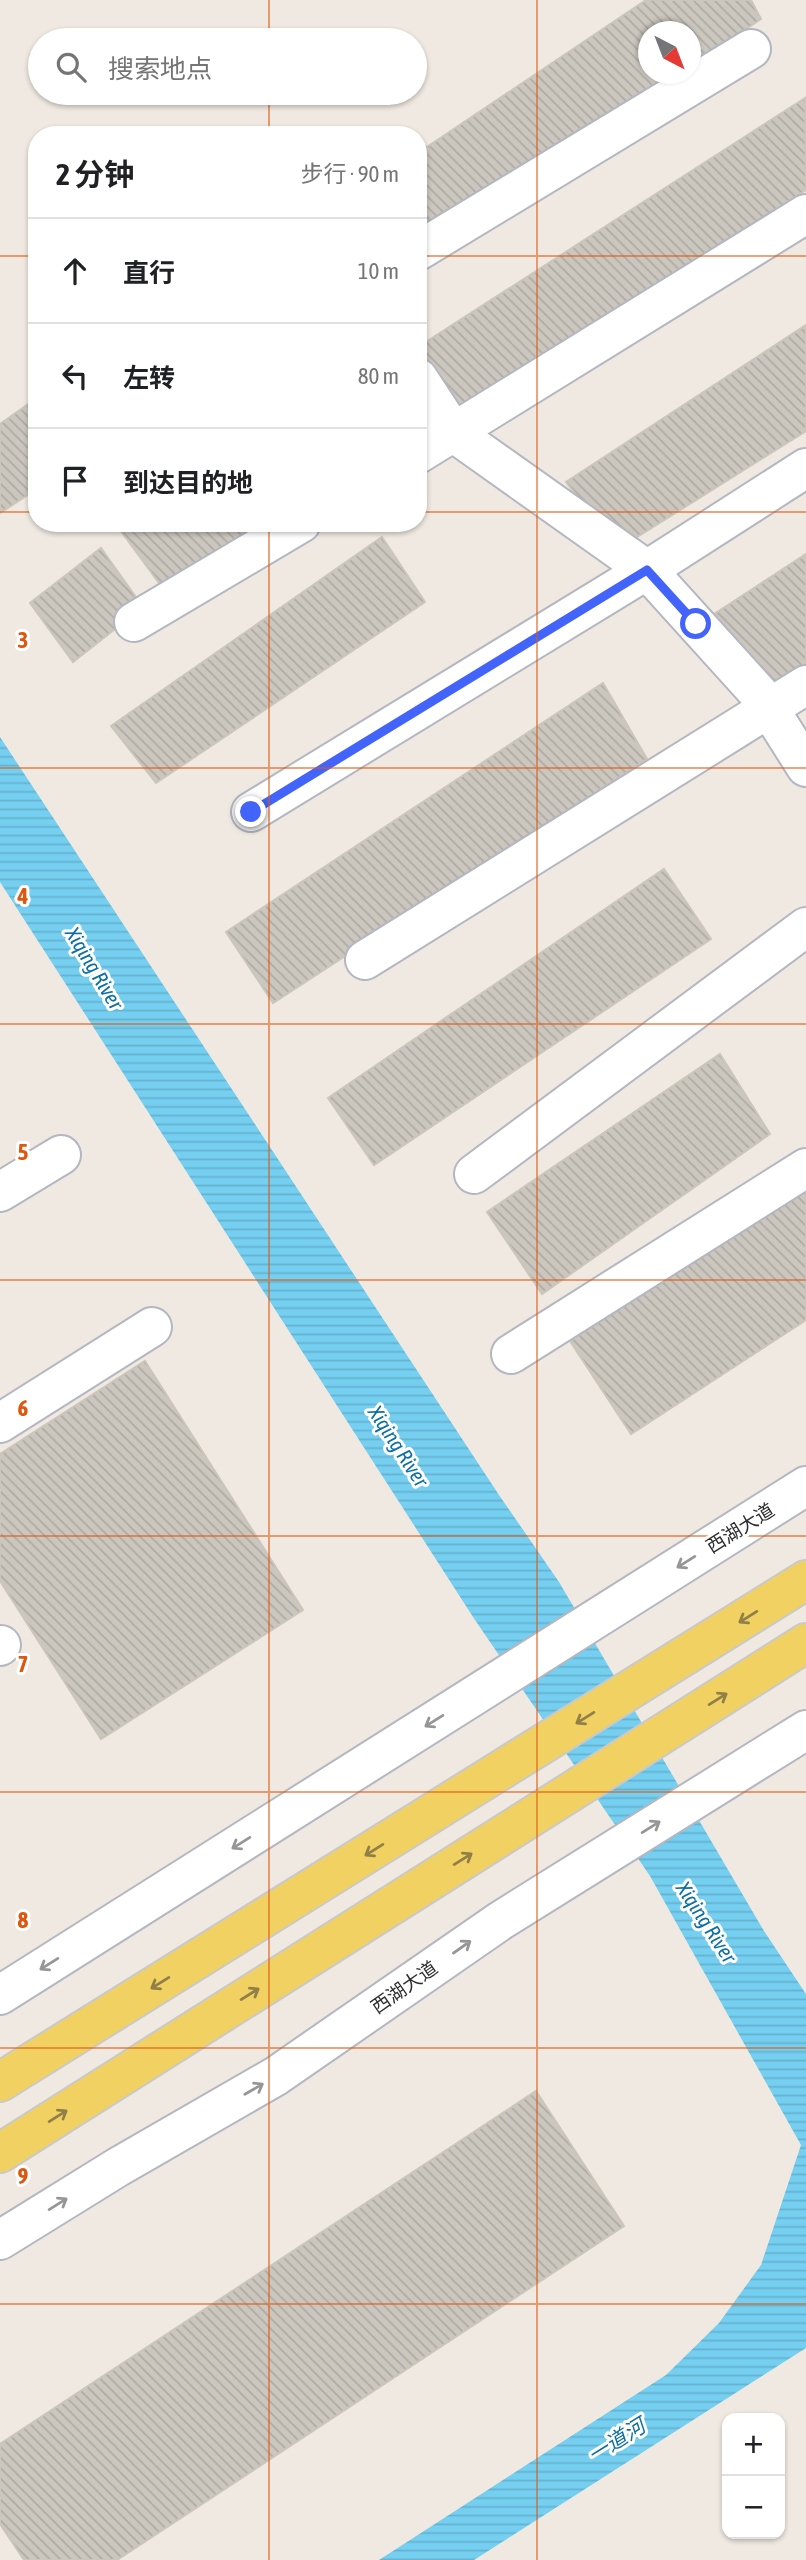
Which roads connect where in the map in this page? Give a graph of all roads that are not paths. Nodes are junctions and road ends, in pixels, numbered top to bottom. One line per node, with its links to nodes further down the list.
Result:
1 (751, 49): 3 (street)
2 (806, 214): 5 (street)
3 (427, 246)
4 (427, 392): 5 (street)
5 (454, 433): 6 (street); 9 (street)
6 (427, 449)
7 (806, 468): 9 (street)
8 (286, 532): 10 (street)
9 (647, 570): 12 (street); 14 (street)
10 (134, 622)
11 (806, 685): 12 (street)
12 (768, 707): 13 (street); 16 (street)
13 (806, 766)
14 (251, 812)
15 (806, 927): 19 (street)
16 (365, 960)
17 (61, 1155): 20 (street)
18 (806, 1168): 22 (street)
19 (474, 1174)
20 (0, 1192)
21 (152, 1327): 23 (street)
22 (511, 1354)
23 (0, 1423)
24 (806, 1486): 28 (street, 西湖大道, one-way to 28)
25 (806, 1580): 29 (main road, one-way to 29)
26 (806, 1643): 30 (main road, one-way to 26)
27 (806, 1730): 31 (street, 西湖大道, one-way to 27)
28 (0, 1995)
29 (0, 2082)
30 (0, 2153)
31 (0, 2240)

